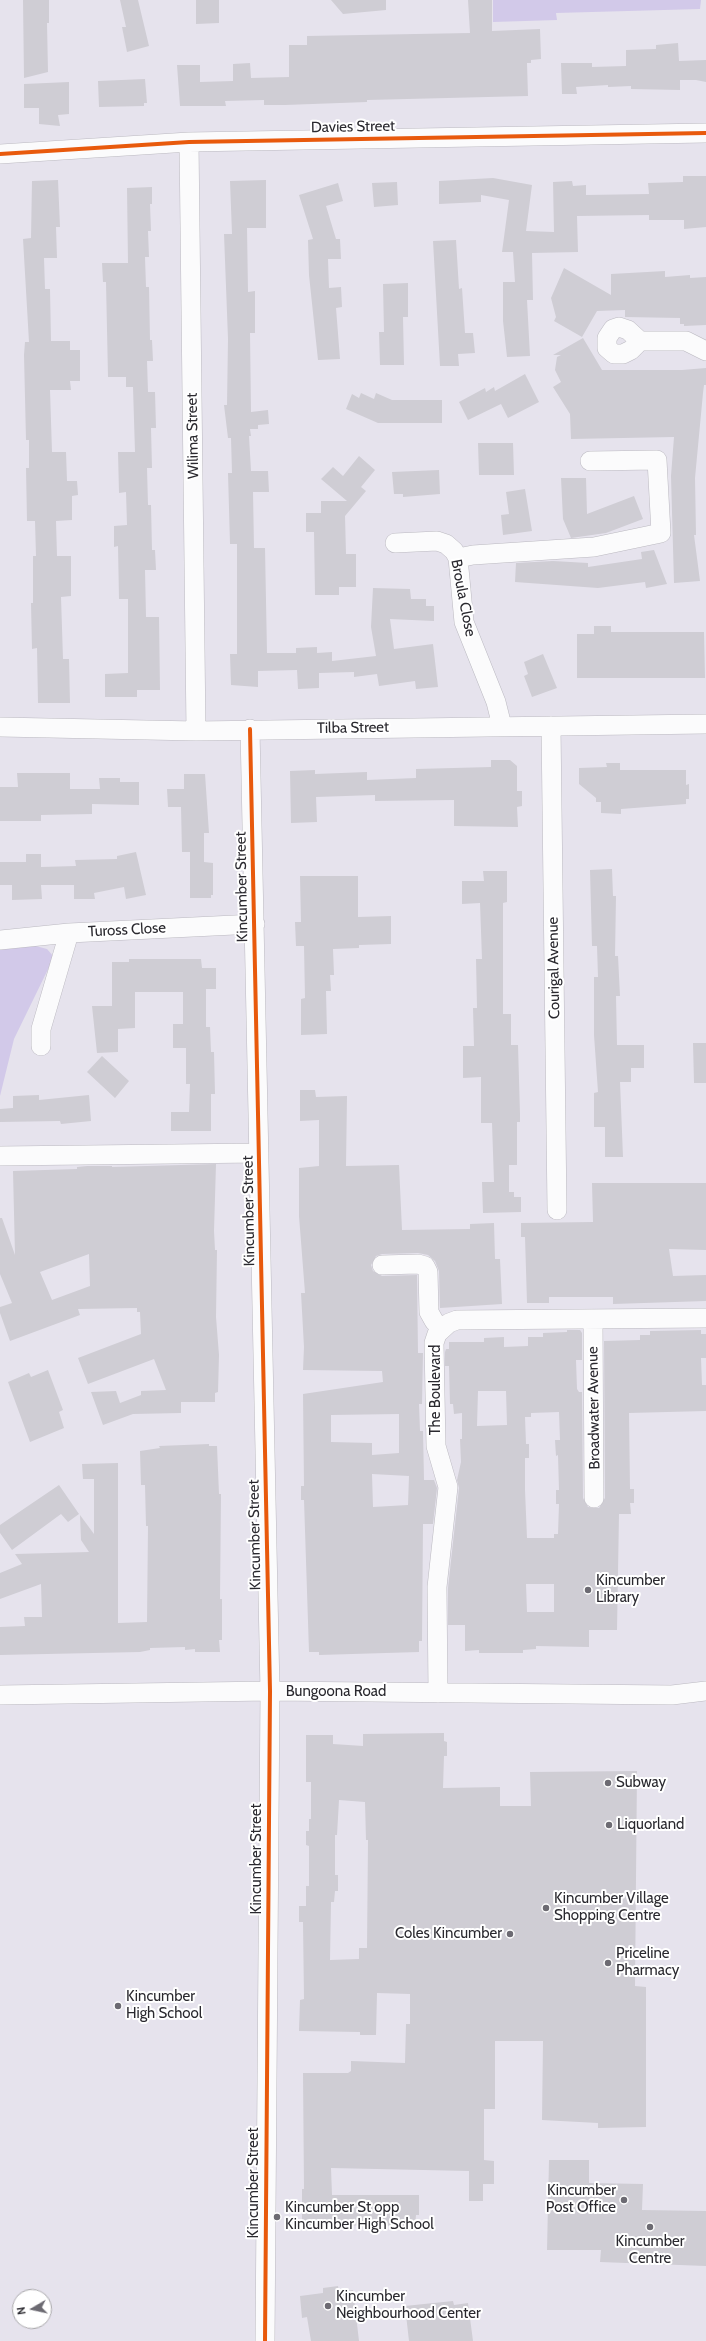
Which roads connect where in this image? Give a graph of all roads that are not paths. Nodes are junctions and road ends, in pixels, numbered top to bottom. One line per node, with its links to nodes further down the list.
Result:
1 (706, 133): 2 (street, Davies Street)
2 (189, 142): 3 (street, Davies Street); 14 (street, Wilima Street)
3 (0, 154)
4 (640, 341): 5 (street)
5 (706, 351)
6 (590, 461): 8 (street)
7 (395, 543): 8 (street, Broula Close)
8 (458, 558): 10 (street, Broula Close)
9 (706, 724): 11 (street, Tilba Street)
10 (502, 726): 11 (street, Tilba Street); 13 (street, Tilba Street)
11 (551, 726): 21 (street, Courigal Avenue)
12 (0, 727): 14 (street, Tilba Street)
13 (250, 729): 14 (street, Tilba Street); 15 (street, Kincumber Street)
14 (196, 731)
15 (255, 924): 16 (street, Tuross Close); 19 (street, Kincumber Street)
16 (69, 934): 17 (street, Tuross Close); 18 (street)
17 (0, 940)
18 (41, 1046)
19 (259, 1153): 20 (street); 27 (street, Kincumber Street)
20 (0, 1156)
21 (557, 1210)
22 (382, 1265): 25 (street)
23 (706, 1318): 24 (street, The Boulevard)
24 (593, 1319): 25 (street, The Boulevard); 26 (street, Broadwater Avenue)
25 (442, 1329): 29 (street, The Boulevard)
26 (594, 1498)
27 (270, 1691): 29 (street, Bungoona Road); 30 (street, Bungoona Road); 33 (street, Kincumber Street)
28 (706, 1691): 31 (street, Bungoona Road)
29 (438, 1692): 31 (street, Bungoona Road)
30 (0, 1694)
31 (672, 1695): 32 (street, Bungoona Road)
32 (706, 1702)
33 (265, 2341)

